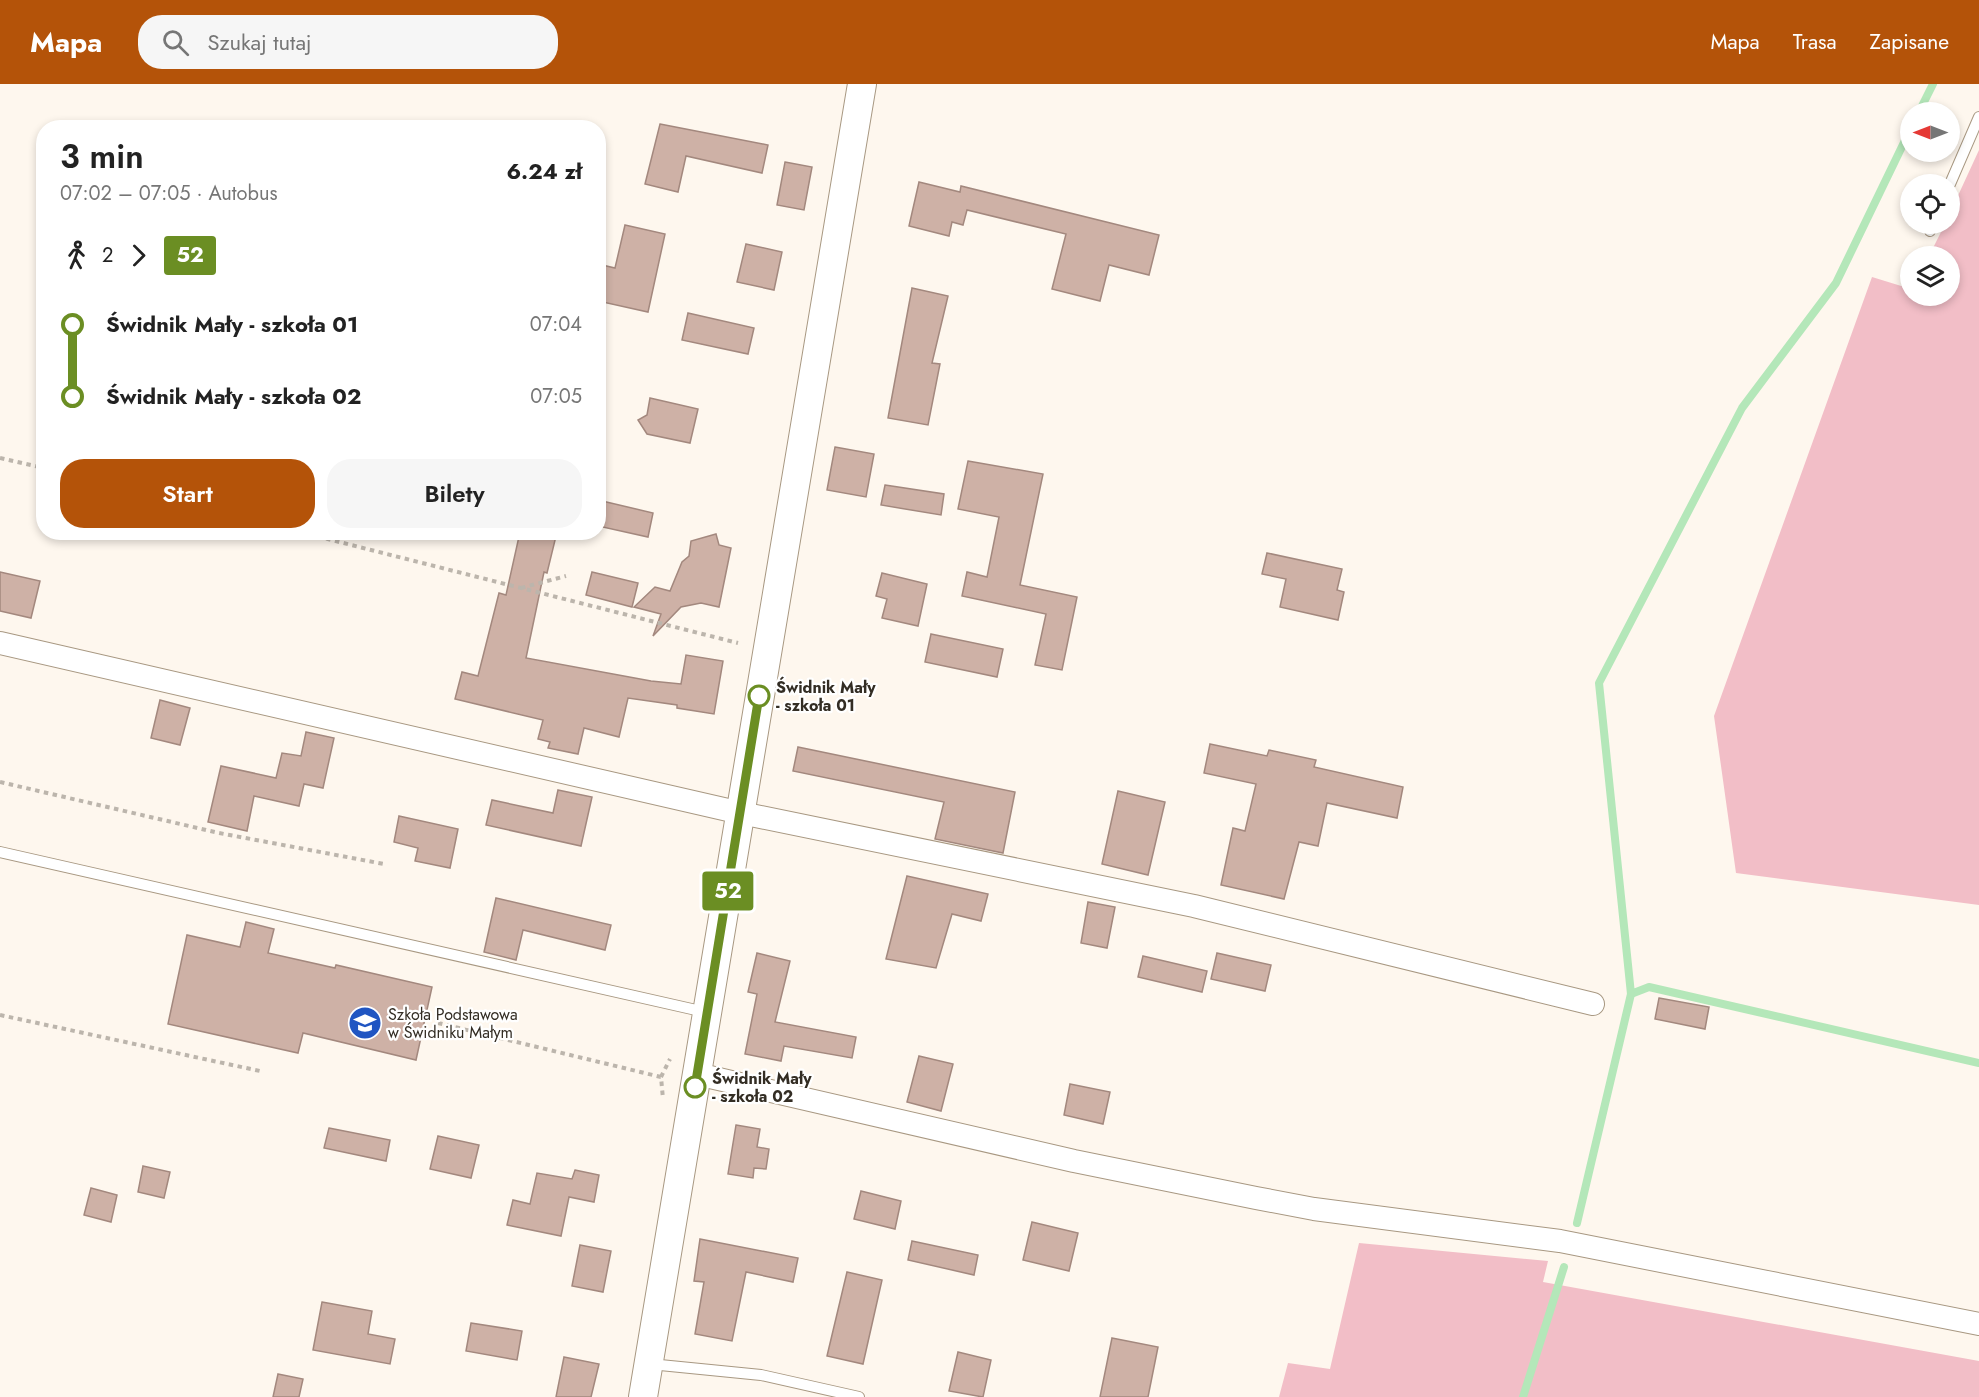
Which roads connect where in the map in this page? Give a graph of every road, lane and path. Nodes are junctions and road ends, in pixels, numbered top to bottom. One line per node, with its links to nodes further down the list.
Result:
1 (862, 84): 12 (street)
2 (1979, 117): 3 (lane)
3 (1954, 174)
4 (0, 458): 5 (path)
5 (36, 466)
6 (331, 540): 8 (path)
7 (566, 576): 8 (path)
8 (520, 589): 10 (path)
9 (0, 643): 12 (street)
10 (738, 643)
11 (0, 782): 14 (path)
12 (741, 813): 15 (street); 16 (street)
13 (0, 852): 16 (lane)
14 (384, 864)
15 (1593, 1004)
16 (707, 1013): 21 (street)
17 (0, 1014): 20 (path)
18 (438, 1023): 22 (path)
19 (675, 1049): 22 (path)
20 (260, 1071)
21 (697, 1074): 24 (street); 25 (street)
22 (661, 1077): 23 (path)
23 (663, 1100)
24 (1979, 1324)
25 (648, 1364): 26 (street); 27 (lane)
26 (643, 1397)
27 (859, 1397)

